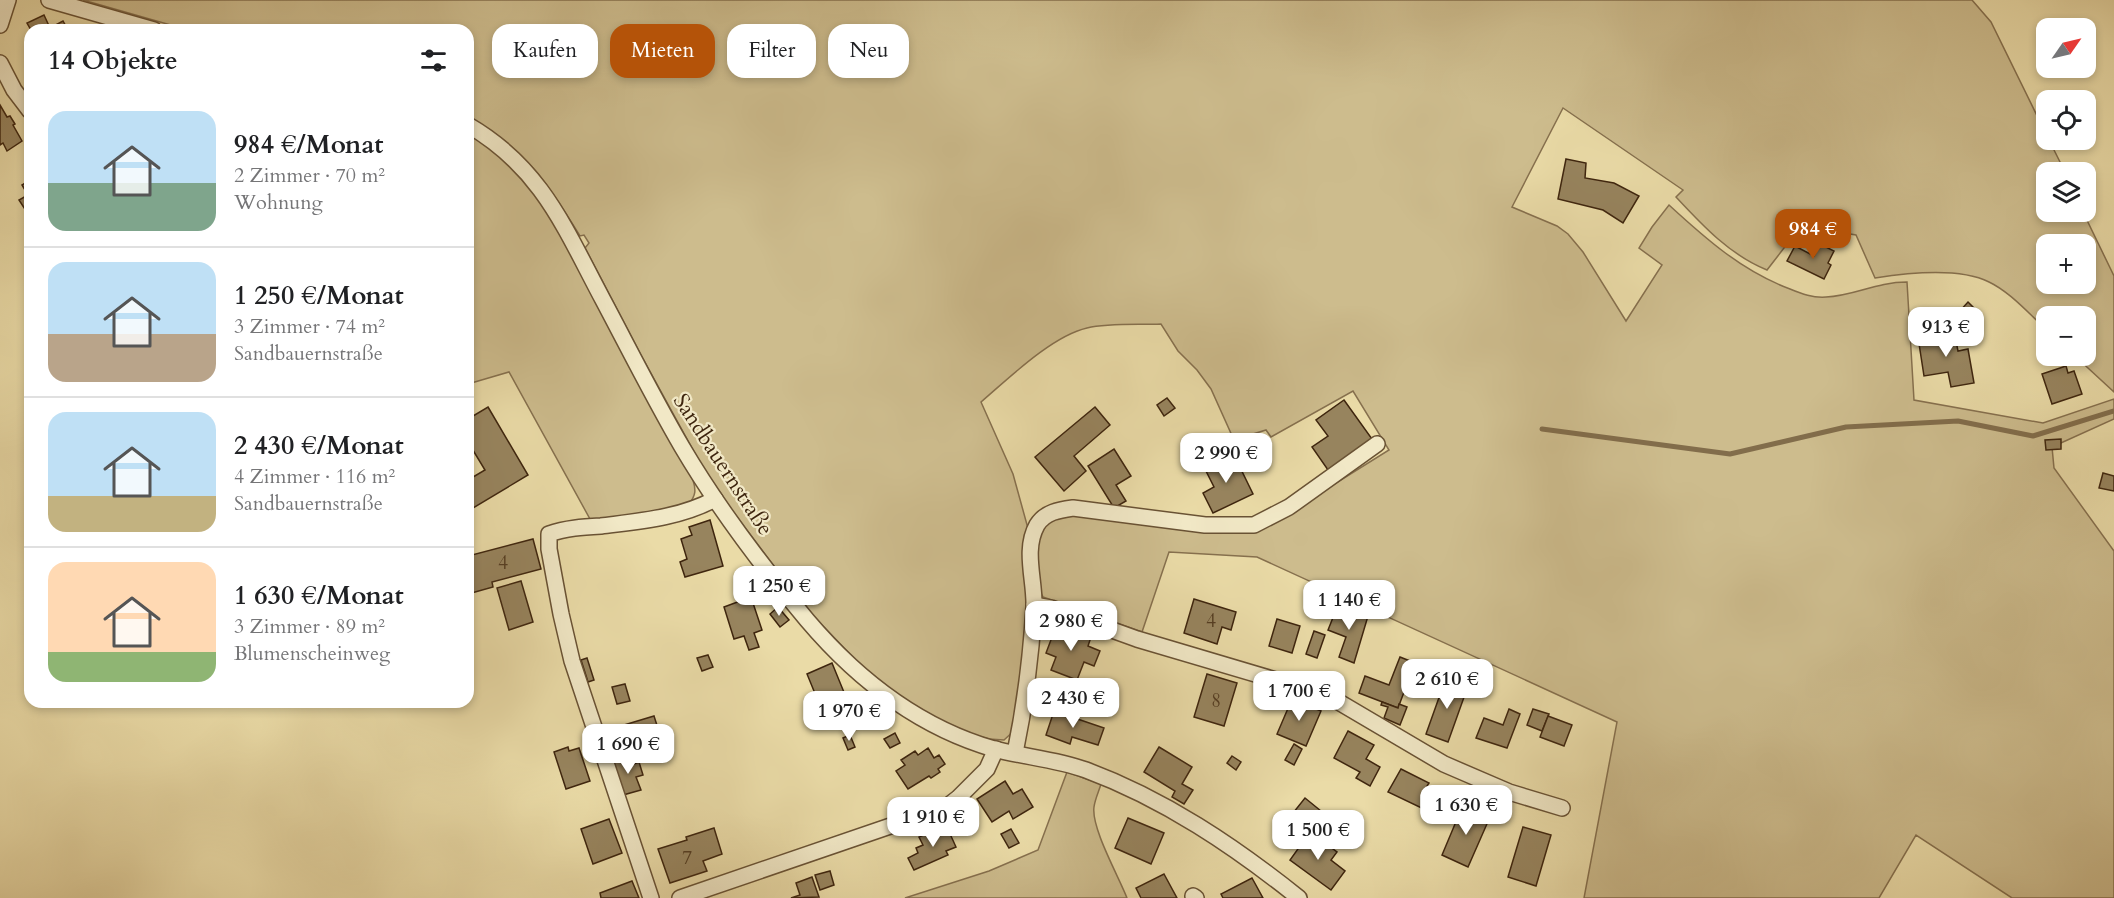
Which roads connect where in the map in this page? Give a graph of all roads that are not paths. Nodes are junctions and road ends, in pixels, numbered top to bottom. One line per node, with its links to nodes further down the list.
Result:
1 (8, 0): 4 (street)
2 (49, 0): 3 (street)
3 (133, 24)
4 (0, 25)
5 (0, 63): 6 (street)
6 (24, 103)
7 (474, 128): 9 (street, Sandbauernstraße)
8 (1377, 444): 10 (street)
9 (715, 499): 11 (street, Sandbauernstraße); 14 (street)
10 (1034, 605): 12 (street); 13 (street)
11 (996, 749): 12 (street, Sandbauernstraße); 15 (street)
12 (1015, 753): 16 (street, Sandbauernstraße)
13 (1562, 808)
14 (651, 898)
15 (680, 898)
16 (1299, 898)

